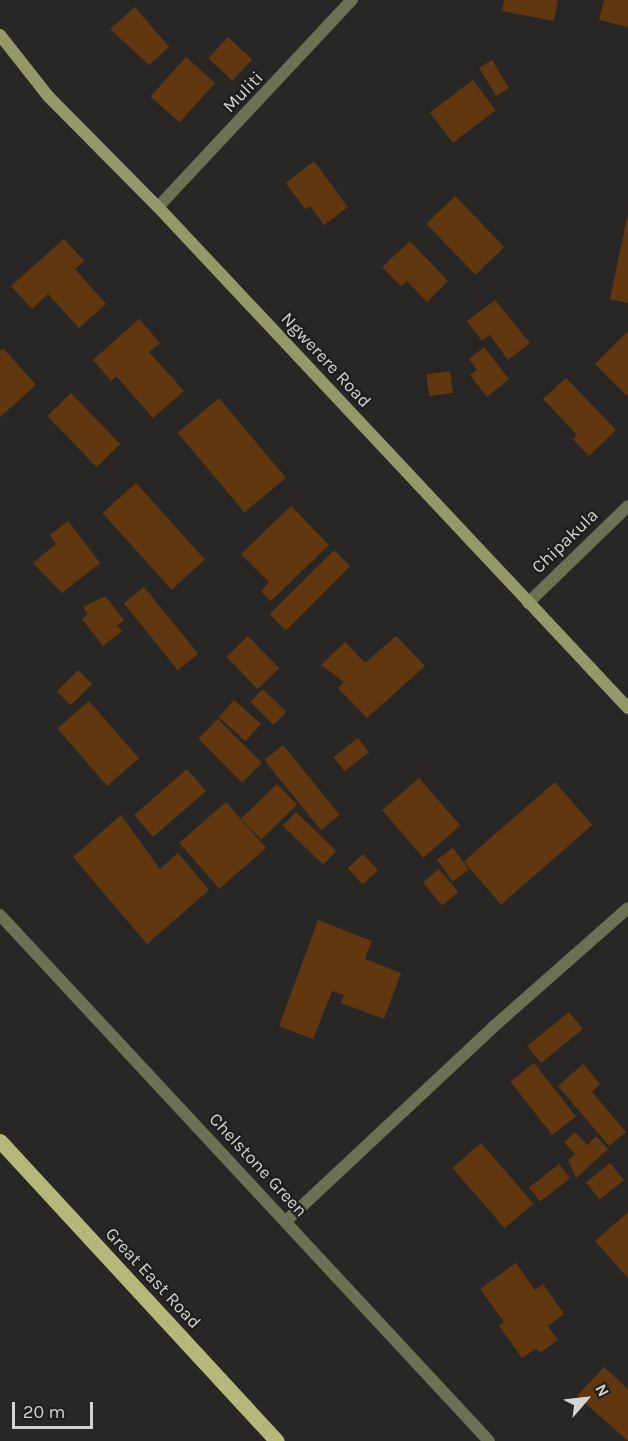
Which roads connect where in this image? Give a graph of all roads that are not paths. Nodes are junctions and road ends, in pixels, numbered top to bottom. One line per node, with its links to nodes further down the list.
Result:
1 (352, 0): 3 (street, Muliti)
2 (0, 35): 3 (street, Ngwerere Road)
3 (158, 207): 5 (street, Ngwerere Road)
4 (628, 506): 5 (street, Chipakula)
5 (528, 603): 6 (street, Ngwerere Road)
6 (628, 708)
7 (628, 908): 10 (street)
8 (0, 915): 10 (street, Chelstone Green)
9 (0, 1141): 11 (main road, Great East Road)
10 (286, 1221): 12 (street, Chelstone Green)
11 (277, 1441)
12 (489, 1441)

